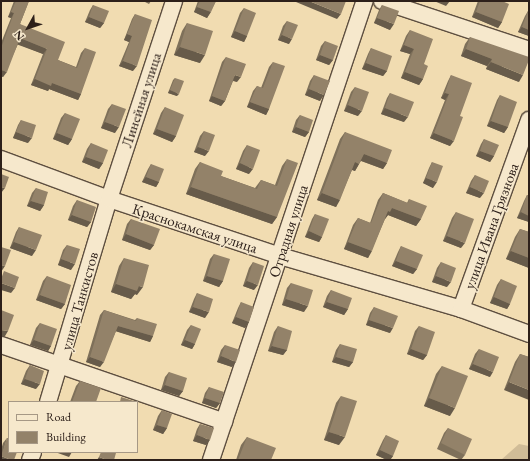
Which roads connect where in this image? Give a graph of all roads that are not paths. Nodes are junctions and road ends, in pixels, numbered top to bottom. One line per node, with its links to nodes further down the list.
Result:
1 (174, 1): 7 (street, Линейная улица)
2 (364, 1): 8 (street, Отрадная улица)
3 (382, 1): 4 (street)
4 (529, 50)
5 (529, 120): 9 (street, улица Ивана Грязнова)
6 (1, 160): 7 (street, Краснокамская улица)
7 (109, 199): 8 (street, Краснокамская улица); 12 (street, улица Танкистов)
8 (280, 256): 9 (street, Краснокамская улица); 14 (street, Отрадная улица)
9 (461, 309): 10 (street, Краснокамская улица)
10 (529, 334)
11 (1, 346): 12 (street)
12 (60, 366): 13 (street, улица Танкистов); 14 (street)
13 (48, 401)
14 (224, 422): 15 (street, Отрадная улица)
15 (211, 460)

